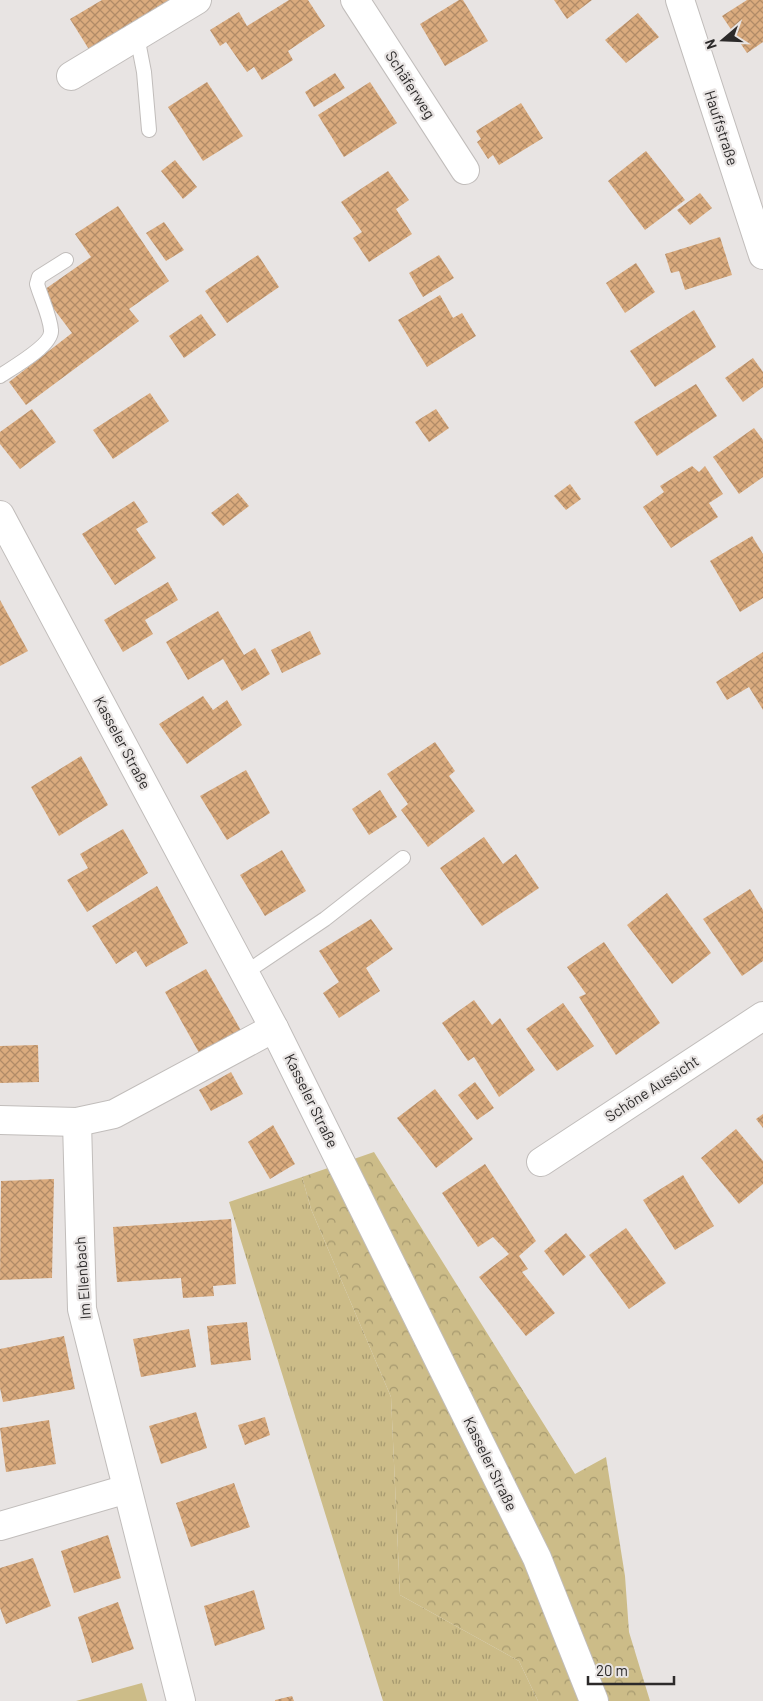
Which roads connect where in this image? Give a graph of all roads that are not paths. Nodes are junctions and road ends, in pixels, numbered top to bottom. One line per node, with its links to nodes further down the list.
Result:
1 (197, 0): 4 (street)
2 (355, 0): 7 (street, Schäferweg)
3 (680, 0): 8 (street, Hauffstraße)
4 (137, 36): 5 (street); 6 (lane)
5 (72, 76)
6 (149, 130)
7 (465, 170)
8 (763, 255)
9 (66, 260): 10 (lane)
10 (0, 376)
11 (0, 515): 13 (street, Kasseler Straße)
12 (403, 858): 13 (lane)
13 (245, 972): 15 (street, Kasseler Straße)
14 (763, 1016): 18 (street, Schöne Aussicht)
15 (274, 1028): 17 (street); 22 (street, Kasseler Straße)
16 (0, 1120): 17 (street)
17 (78, 1122): 19 (street, Im Ellenbach)
18 (541, 1162)
19 (127, 1490): 20 (street); 21 (street, Im Ellenbach)
20 (0, 1526)
21 (181, 1701)
22 (594, 1701)

